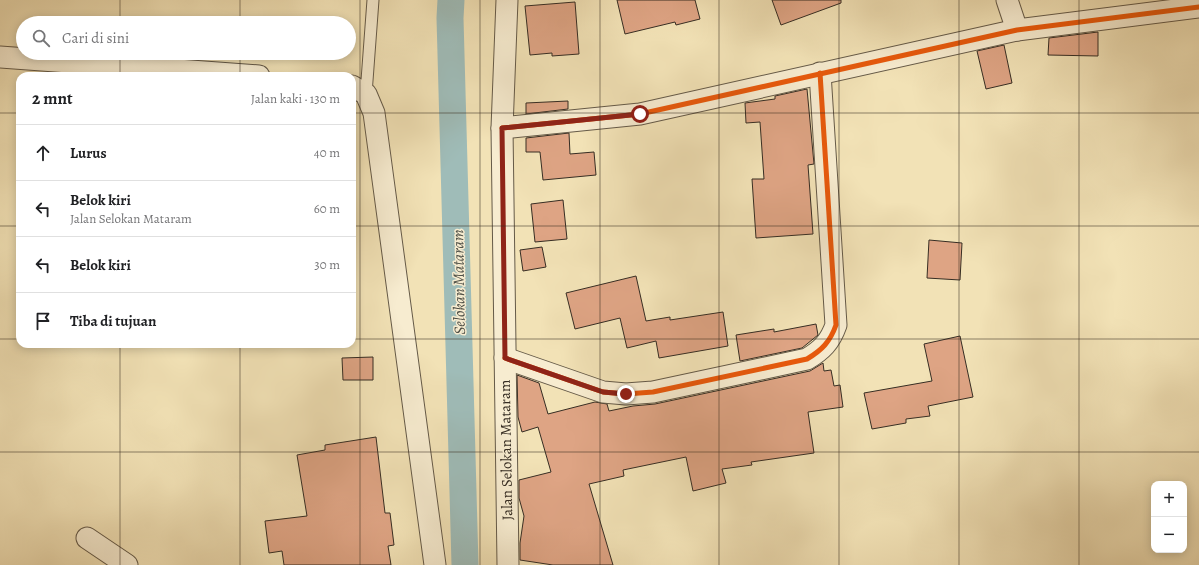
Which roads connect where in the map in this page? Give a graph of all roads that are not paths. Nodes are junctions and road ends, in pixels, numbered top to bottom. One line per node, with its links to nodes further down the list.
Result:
1 (373, 0): 11 (lane)
2 (507, 0): 12 (street, Jalan Selokan Mataram)
3 (1006, 0): 5 (street)
4 (1199, 7): 5 (street)
5 (1017, 30): 10 (street)
6 (0, 57): 7 (street)
7 (16, 58)
8 (41, 60): 9 (street)
9 (204, 72)
10 (820, 73): 12 (street); 13 (street)
11 (359, 90): 16 (street)
12 (502, 128): 13 (street, Jalan Selokan Mataram)
13 (505, 358): 17 (street, Jalan Selokan Mataram)
14 (87, 538): 15 (street)
15 (127, 565)
16 (435, 565)
17 (508, 565)

